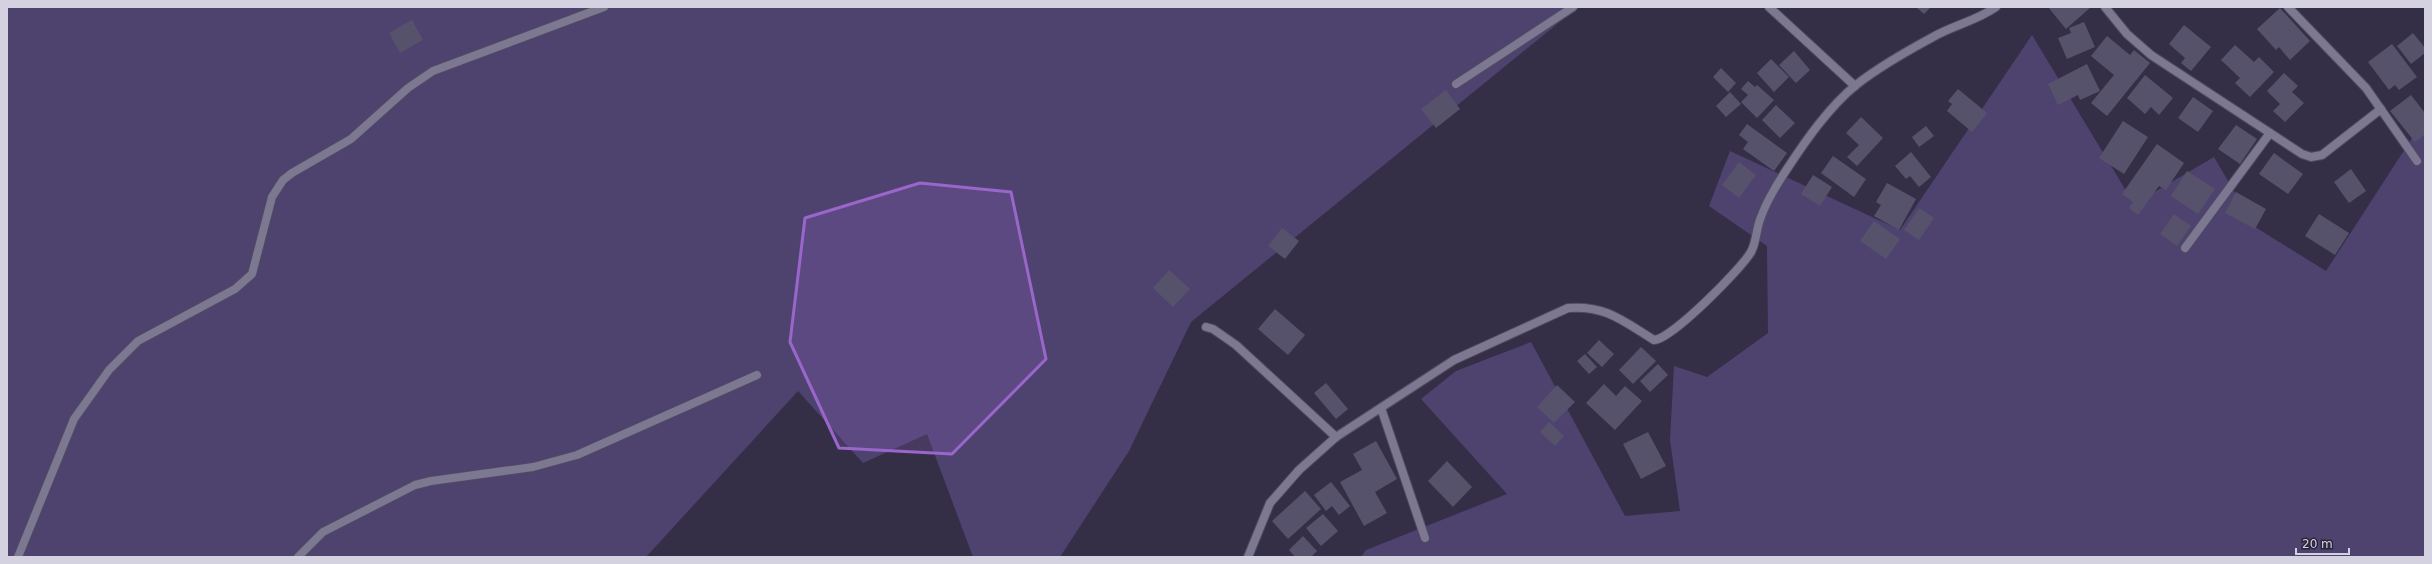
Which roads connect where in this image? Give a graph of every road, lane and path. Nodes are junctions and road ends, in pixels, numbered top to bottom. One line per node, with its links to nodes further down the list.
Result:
1 (604, 7): 18 (street)
2 (1573, 7): 7 (street)
3 (1769, 7): 8 (street)
4 (1996, 7): 8 (street)
5 (2105, 7): 10 (street)
6 (2288, 7): 9 (street)
7 (1456, 84)
8 (1855, 86): 15 (street)
9 (2381, 109): 10 (street); 11 (street)
10 (2270, 133): 12 (street)
11 (2418, 161)
12 (2185, 248)
13 (1206, 327): 16 (street)
14 (757, 375): 19 (street)
15 (1381, 408): 16 (street); 17 (street)
16 (1336, 437): 20 (street)
17 (1425, 538)
18 (18, 557)
19 (298, 557)
20 (1248, 557)

